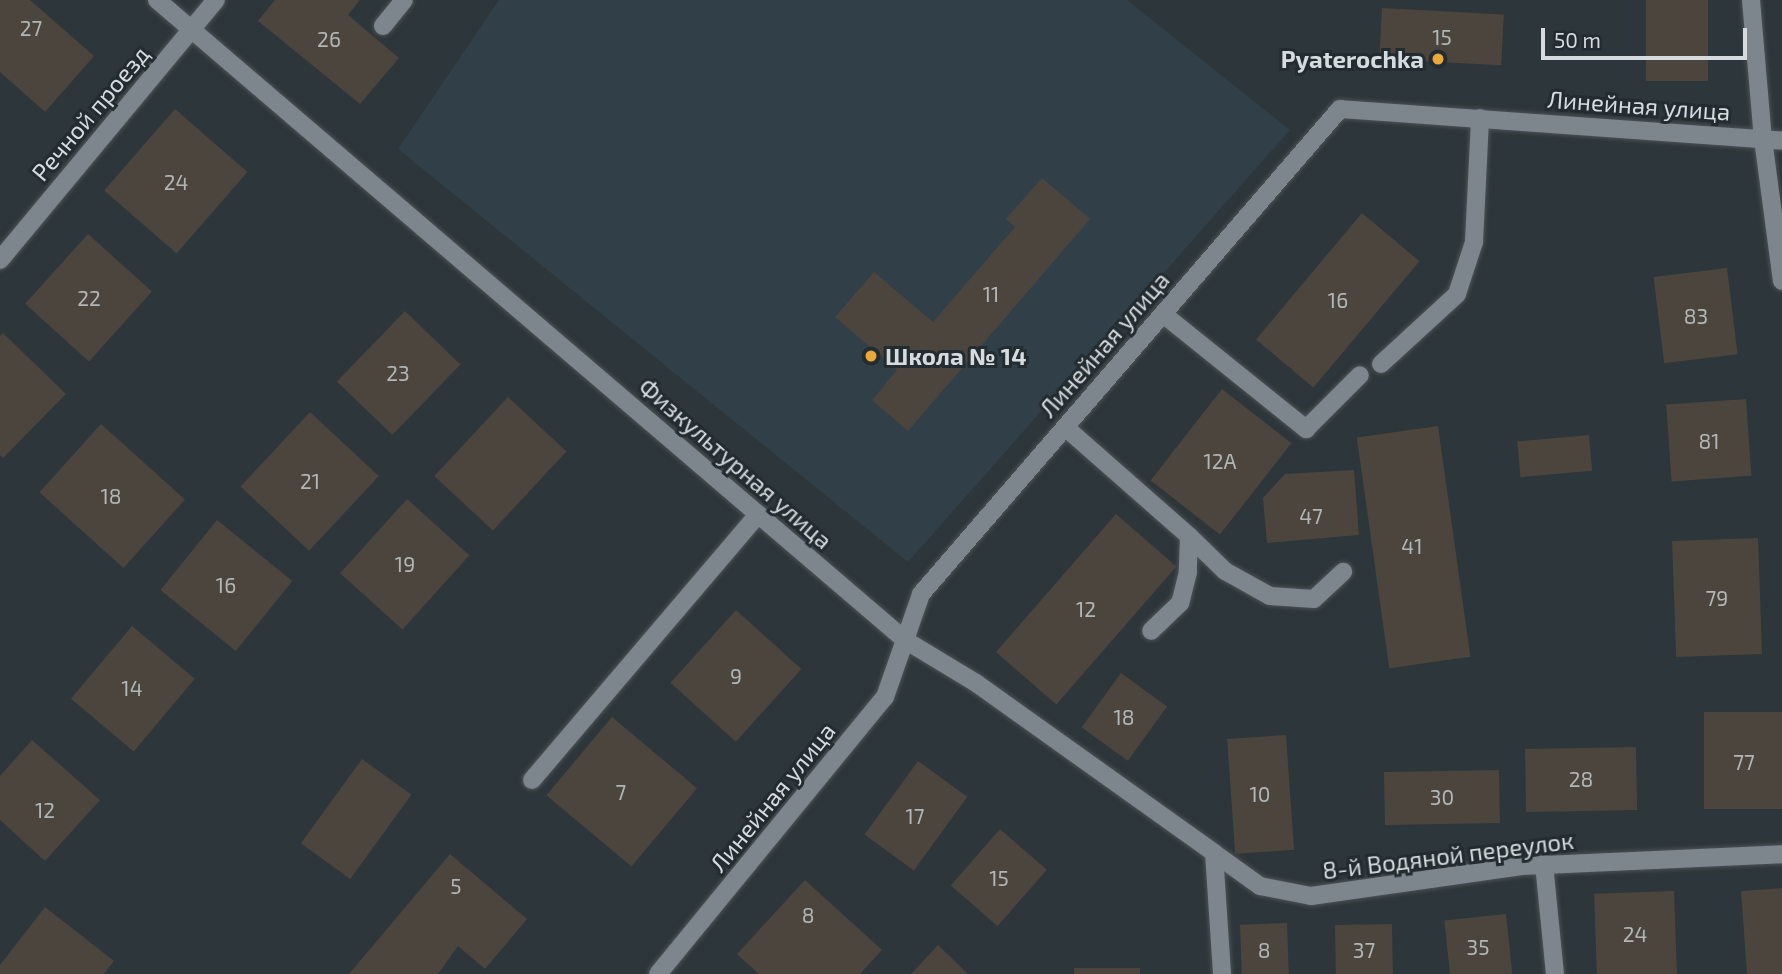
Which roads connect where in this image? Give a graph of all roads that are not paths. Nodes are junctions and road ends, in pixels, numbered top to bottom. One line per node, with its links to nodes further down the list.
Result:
1 (157, 0): 6 (street, Физкультурная улица)
2 (216, 0): 6 (street, Речной проезд)
3 (404, 0): 5 (street)
4 (1751, 0): 8 (street)
5 (383, 26)
6 (192, 30): 10 (street, Речной проезд); 16 (street, Физкультурная улица)
7 (1480, 118): 8 (street, Линейная улица); 12 (street, Линейная улица); 13 (street)
8 (1763, 139): 9 (street, Линейная улица); 11 (street)
9 (1782, 141)
10 (0, 260)
11 (1782, 281)
12 (1163, 314): 14 (street); 15 (street, Линейная улица)
13 (1381, 364)
14 (1360, 374)
15 (1065, 427): 17 (street); 20 (street, Линейная улица)
16 (758, 514): 20 (street, Физкультурная улица); 21 (street)
17 (1189, 536): 18 (street); 19 (street)
18 (1343, 572)
19 (1151, 631)
20 (905, 640): 22 (street, Физкультурная улица); 25 (street, Линейная улица)
21 (532, 780)
22 (1214, 853): 24 (street, 8-й Водяной переулок); 26 (street)
23 (1782, 854): 24 (street, 8-й Водяной переулок)
24 (1544, 864): 27 (street)
25 (659, 974)
26 (1222, 974)
27 (1555, 974)

